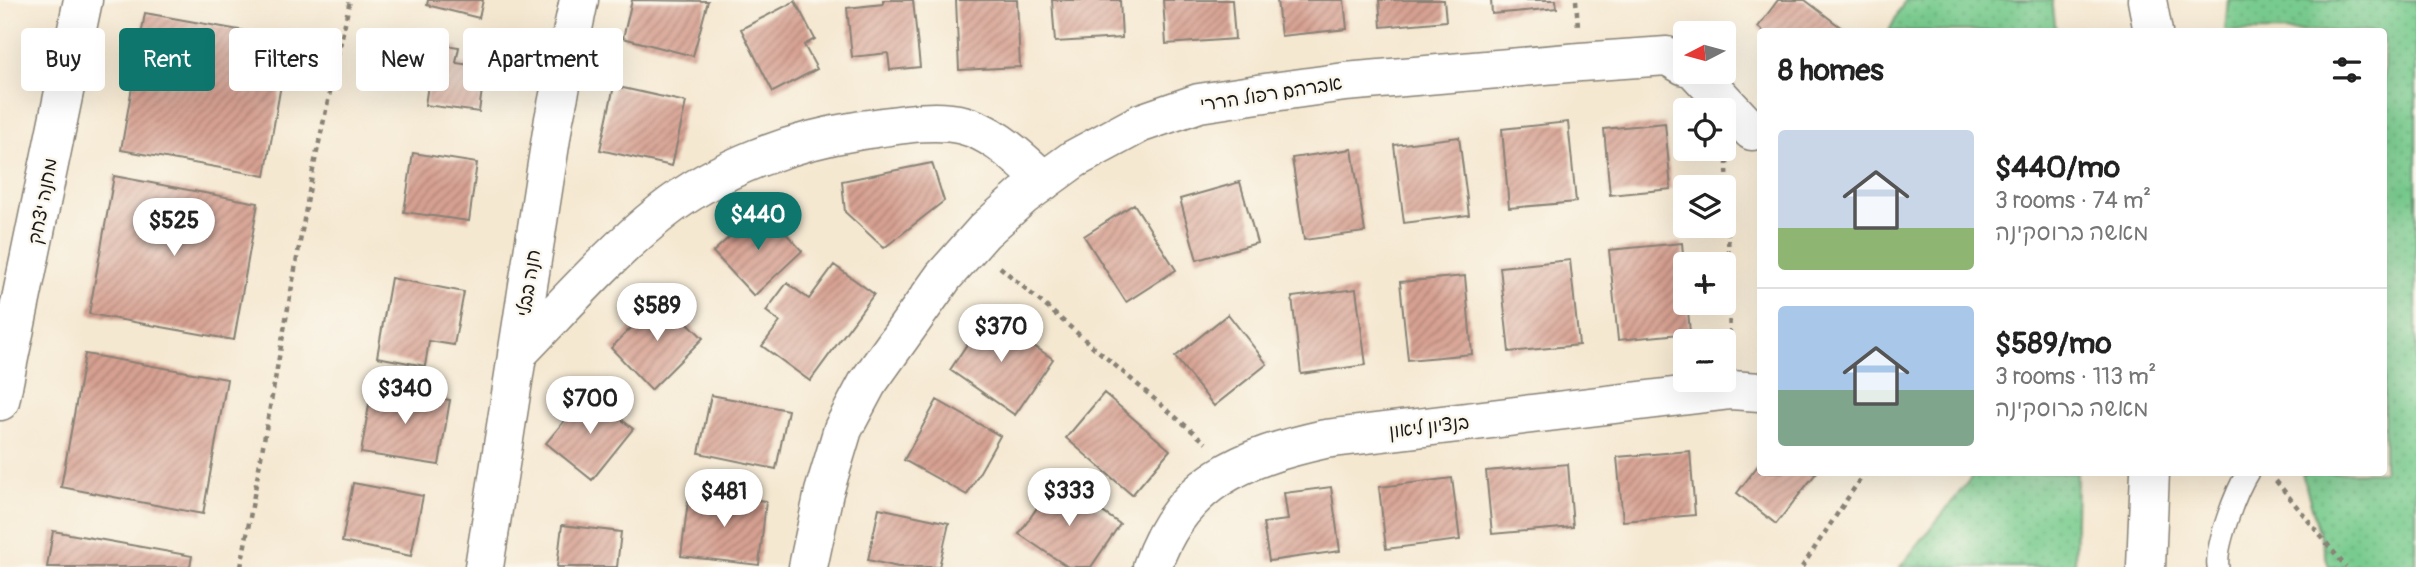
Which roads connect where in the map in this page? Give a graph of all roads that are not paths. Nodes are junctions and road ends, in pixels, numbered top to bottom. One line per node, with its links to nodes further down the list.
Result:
1 (83, 0): 11 (street, מחנה יצחק)
2 (579, 0): 9 (street, חנה בבלי)
3 (2147, 0): 4 (street)
4 (2152, 28)
5 (1673, 59): 8 (street, אברהם רפול הררי)
6 (1709, 84): 7 (street)
7 (1752, 131)
8 (1044, 181): 9 (street); 15 (street, אברהם רפול הררי)
9 (517, 354): 14 (street, חנה בבלי)
10 (1746, 391): 16 (street, בנציון ליאון)
11 (0, 401)
12 (2150, 476): 17 (street)
13 (2246, 476): 18 (lane)
14 (484, 567)
15 (808, 567)
16 (1153, 567)
17 (2146, 567)
18 (2218, 567)

